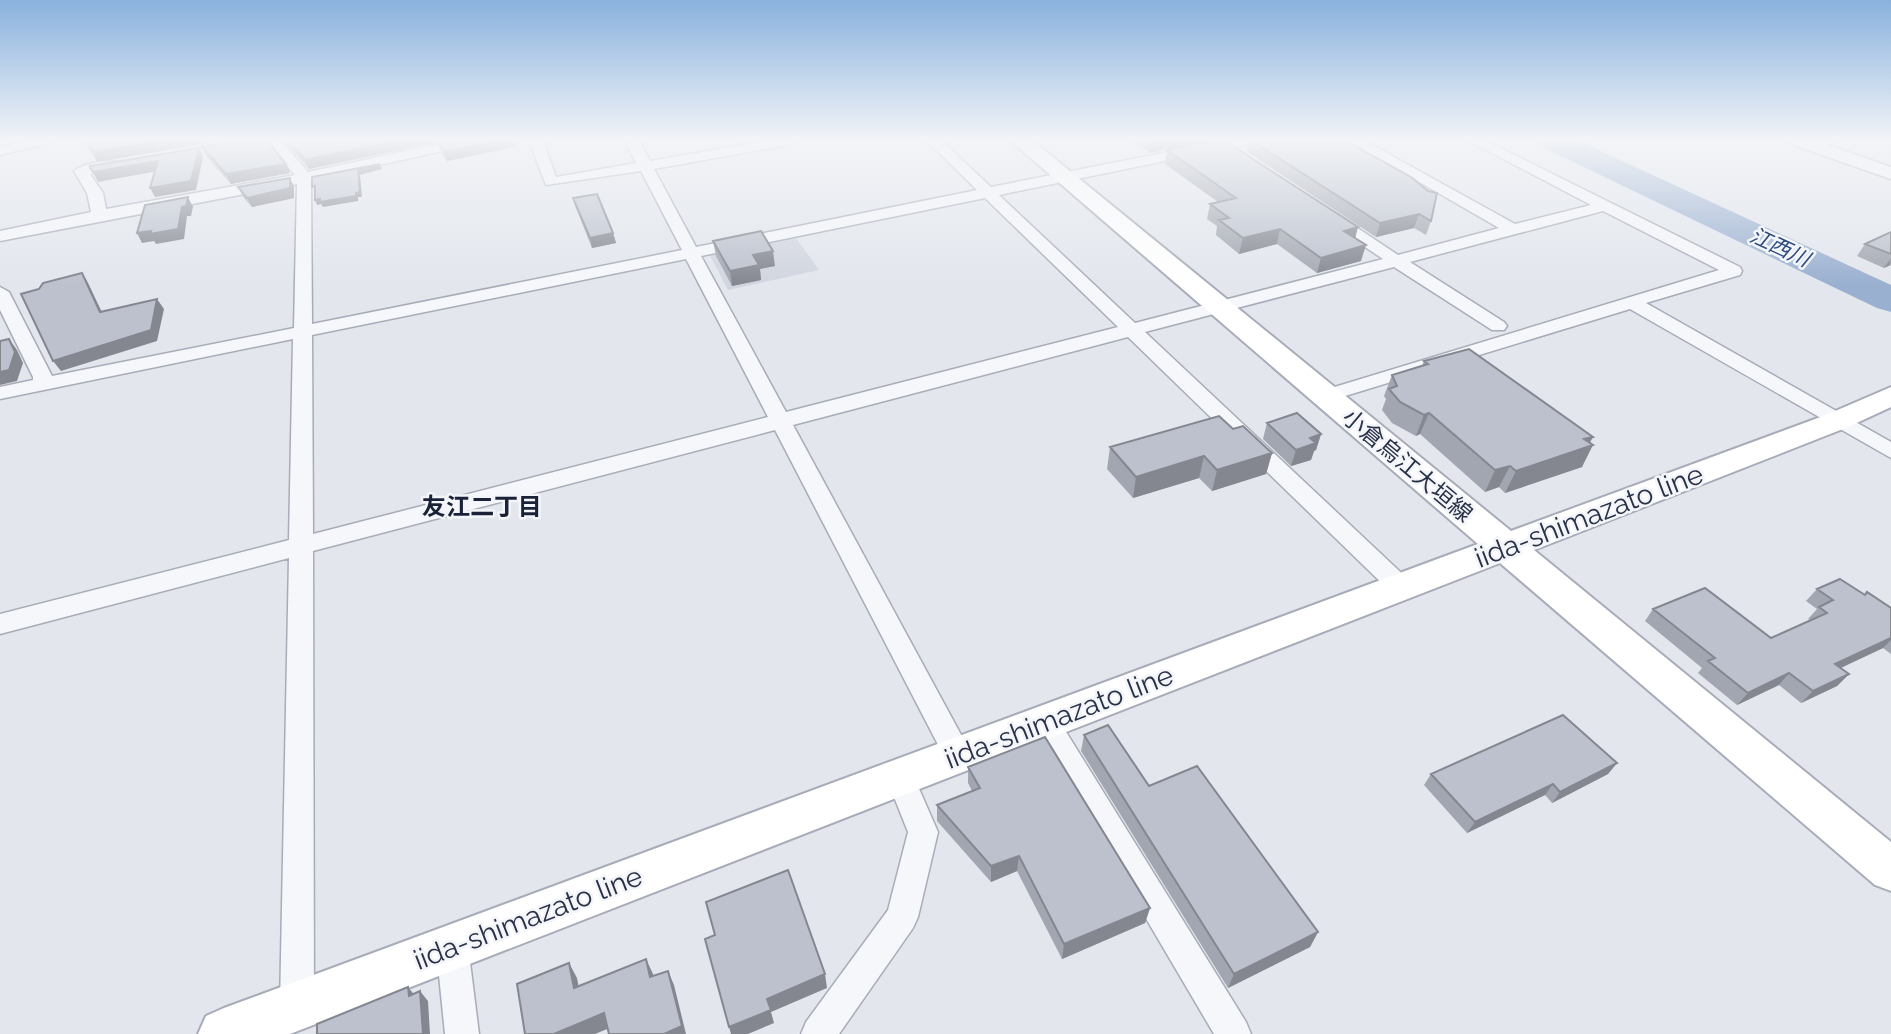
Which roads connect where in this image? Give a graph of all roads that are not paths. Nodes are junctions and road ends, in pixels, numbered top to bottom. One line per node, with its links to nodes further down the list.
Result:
1 (93, 189): 12 (street)
2 (215, 189): 12 (street)
3 (304, 189): 22 (street)
4 (659, 189): 15 (street)
5 (996, 189): 9 (street)
6 (1079, 189): 19 (main road, 小倉烏江大垣線)
7 (1442, 189): 13 (street)
8 (1572, 189): 11 (street)
9 (987, 191): 15 (street); 21 (street)
10 (1315, 206): 16 (street)
11 (1605, 206): 13 (street); 18 (street)
12 (99, 215): 14 (street)
13 (1513, 229): 16 (street)
14 (0, 236)
15 (692, 251): 22 (street); 27 (street)
16 (1396, 261): 19 (street); 20 (street)
17 (1, 294): 23 (street)
18 (1631, 302): 25 (street); 28 (street)
19 (1219, 306): 21 (street); 25 (main road, 小倉烏江大垣線)
20 (1498, 326)
21 (1132, 329): 27 (street); 32 (street)
22 (304, 330): 23 (street); 30 (street)
23 (42, 384): 24 (street)
24 (0, 393)
25 (1325, 396): 31 (main road, 小倉烏江大垣線)
26 (1891, 396): 28 (main road, iida-shimazato line)
27 (781, 420): 30 (street); 35 (street)
28 (1838, 421): 29 (street); 31 (main road, iida-shimazato line)
29 (1891, 451)
30 (301, 545): 33 (street); 39 (street)
31 (1507, 548): 32 (main road, iida-shimazato line); 37 (main road, 小倉烏江大垣線)
32 (1402, 588): 34 (main road, iida-shimazato line)
33 (0, 624)
34 (1045, 722): 35 (main road, iida-shimazato line); 43 (street)
35 (958, 755): 36 (main road, iida-shimazato line)
36 (900, 777): 38 (main road, iida-shimazato line); 42 (street)
37 (1891, 870)
38 (452, 946): 39 (main road, iida-shimazato line); 41 (street)
39 (297, 1006): 40 (main road, iida-shimazato line)
40 (224, 1034)
41 (462, 1034)
42 (818, 1034)
43 (1234, 1034)

